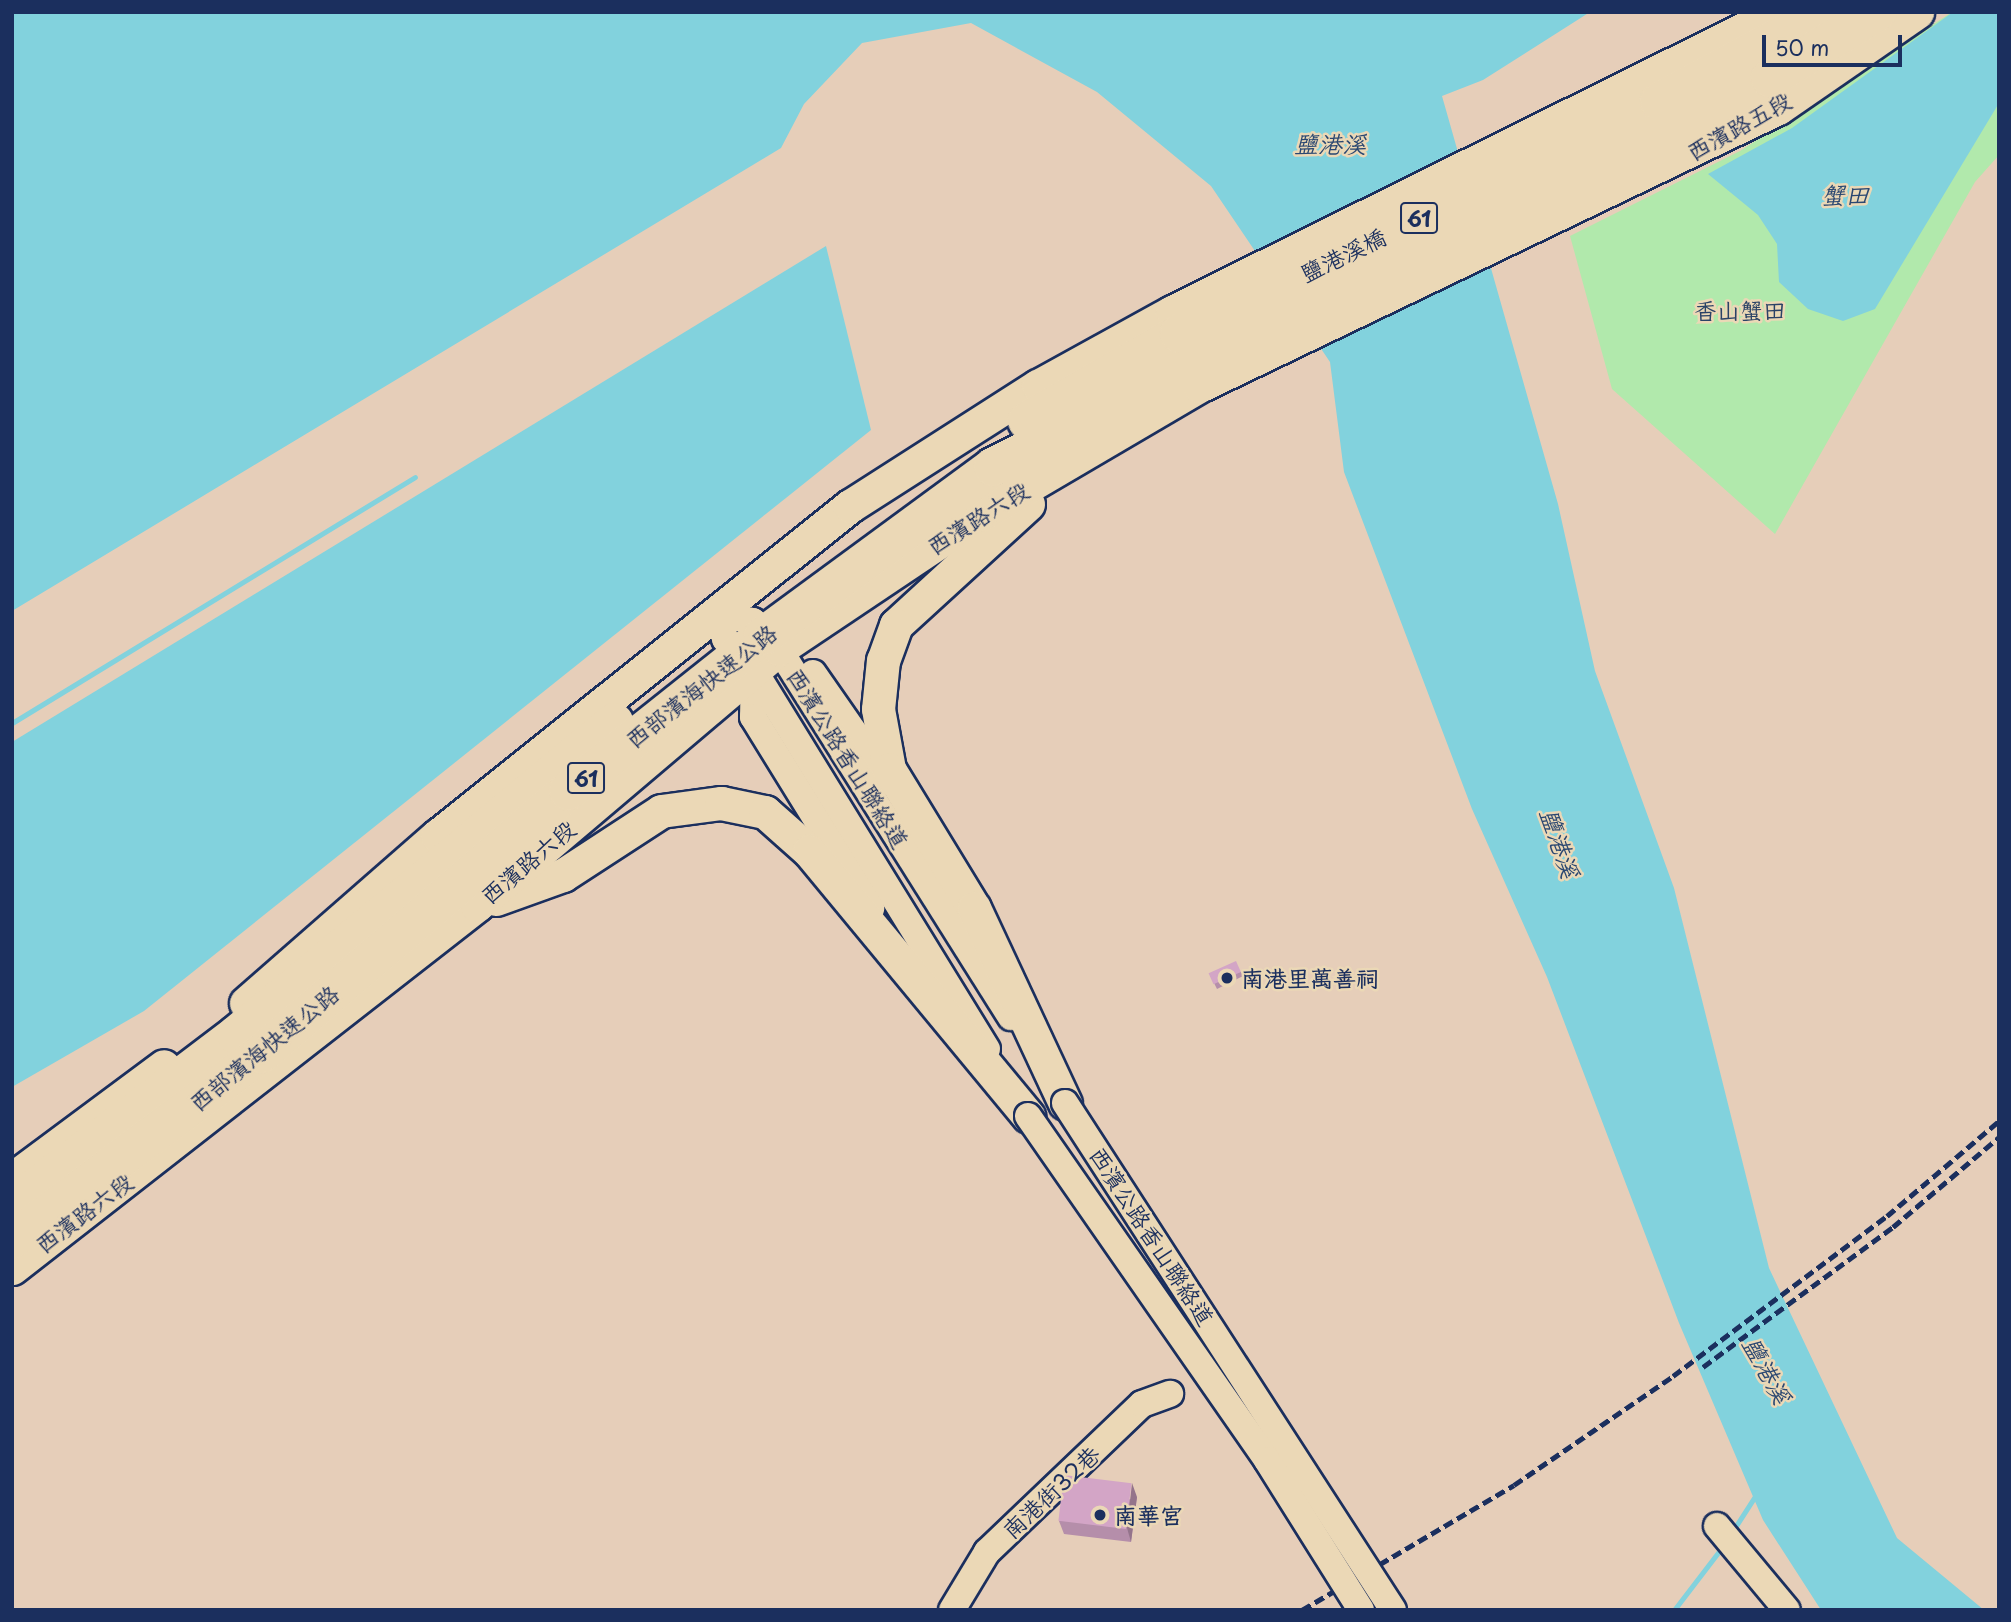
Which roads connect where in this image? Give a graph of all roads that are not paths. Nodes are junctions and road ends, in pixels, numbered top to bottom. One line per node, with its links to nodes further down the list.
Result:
1 (1778, 12): 6 (main road, 61)
2 (1826, 12): 5 (highway, 61)
3 (1877, 12): 5 (highway, 61)
4 (1917, 12): 6 (main road, 西濱路五段 / 61)
5 (1765, 64): 6 (highway, 61)
6 (1664, 119): 7 (highway); 8 (highway); 9 (highway, 鹽港溪橋 / 61)
7 (1512, 145): 9 (main road, 鹽港溪橋 / 61)
8 (1548, 214): 9 (main road, 61)
9 (1185, 349): 10 (main road, 西濱路六段 / 61); 11 (highway, 西部濱海快速公路 / 61); 11 (main road, 西濱路六段 / 61)
10 (1111, 439): 11 (main road, 西濱路六段 / 61); 13 (main road)
11 (747, 641): 12 (main road, 西濱路六段 / 61); 13 (street); 14 (street); 15 (street, 西濱公路香山聯絡道); 16 (street, 西濱公路香山聯絡道); 17 (main road, 西濱路六段 / 61); 18 (highway, 西部濱海快速公路 / 61); 19 (highway, 西部濱海快速公路 / 61)
12 (477, 905): 14 (main road); 20 (main road, 西濱路六段 / 61)
13 (974, 908): 15 (main road)
14 (921, 988): 16 (main road)
15 (1065, 1103): 25 (street, 西濱公路香山聯絡道, bridge)
16 (1028, 1116): 24 (street, 西濱公路香山聯絡道, bridge)
17 (12, 1180)
18 (12, 1205)
19 (12, 1240)
20 (12, 1268)
21 (1170, 1394): 23 (street, 南港街32巷)
22 (1724, 1534): 26 (street)
23 (951, 1610)
24 (1361, 1610)
25 (1393, 1610)
26 (1787, 1610)

